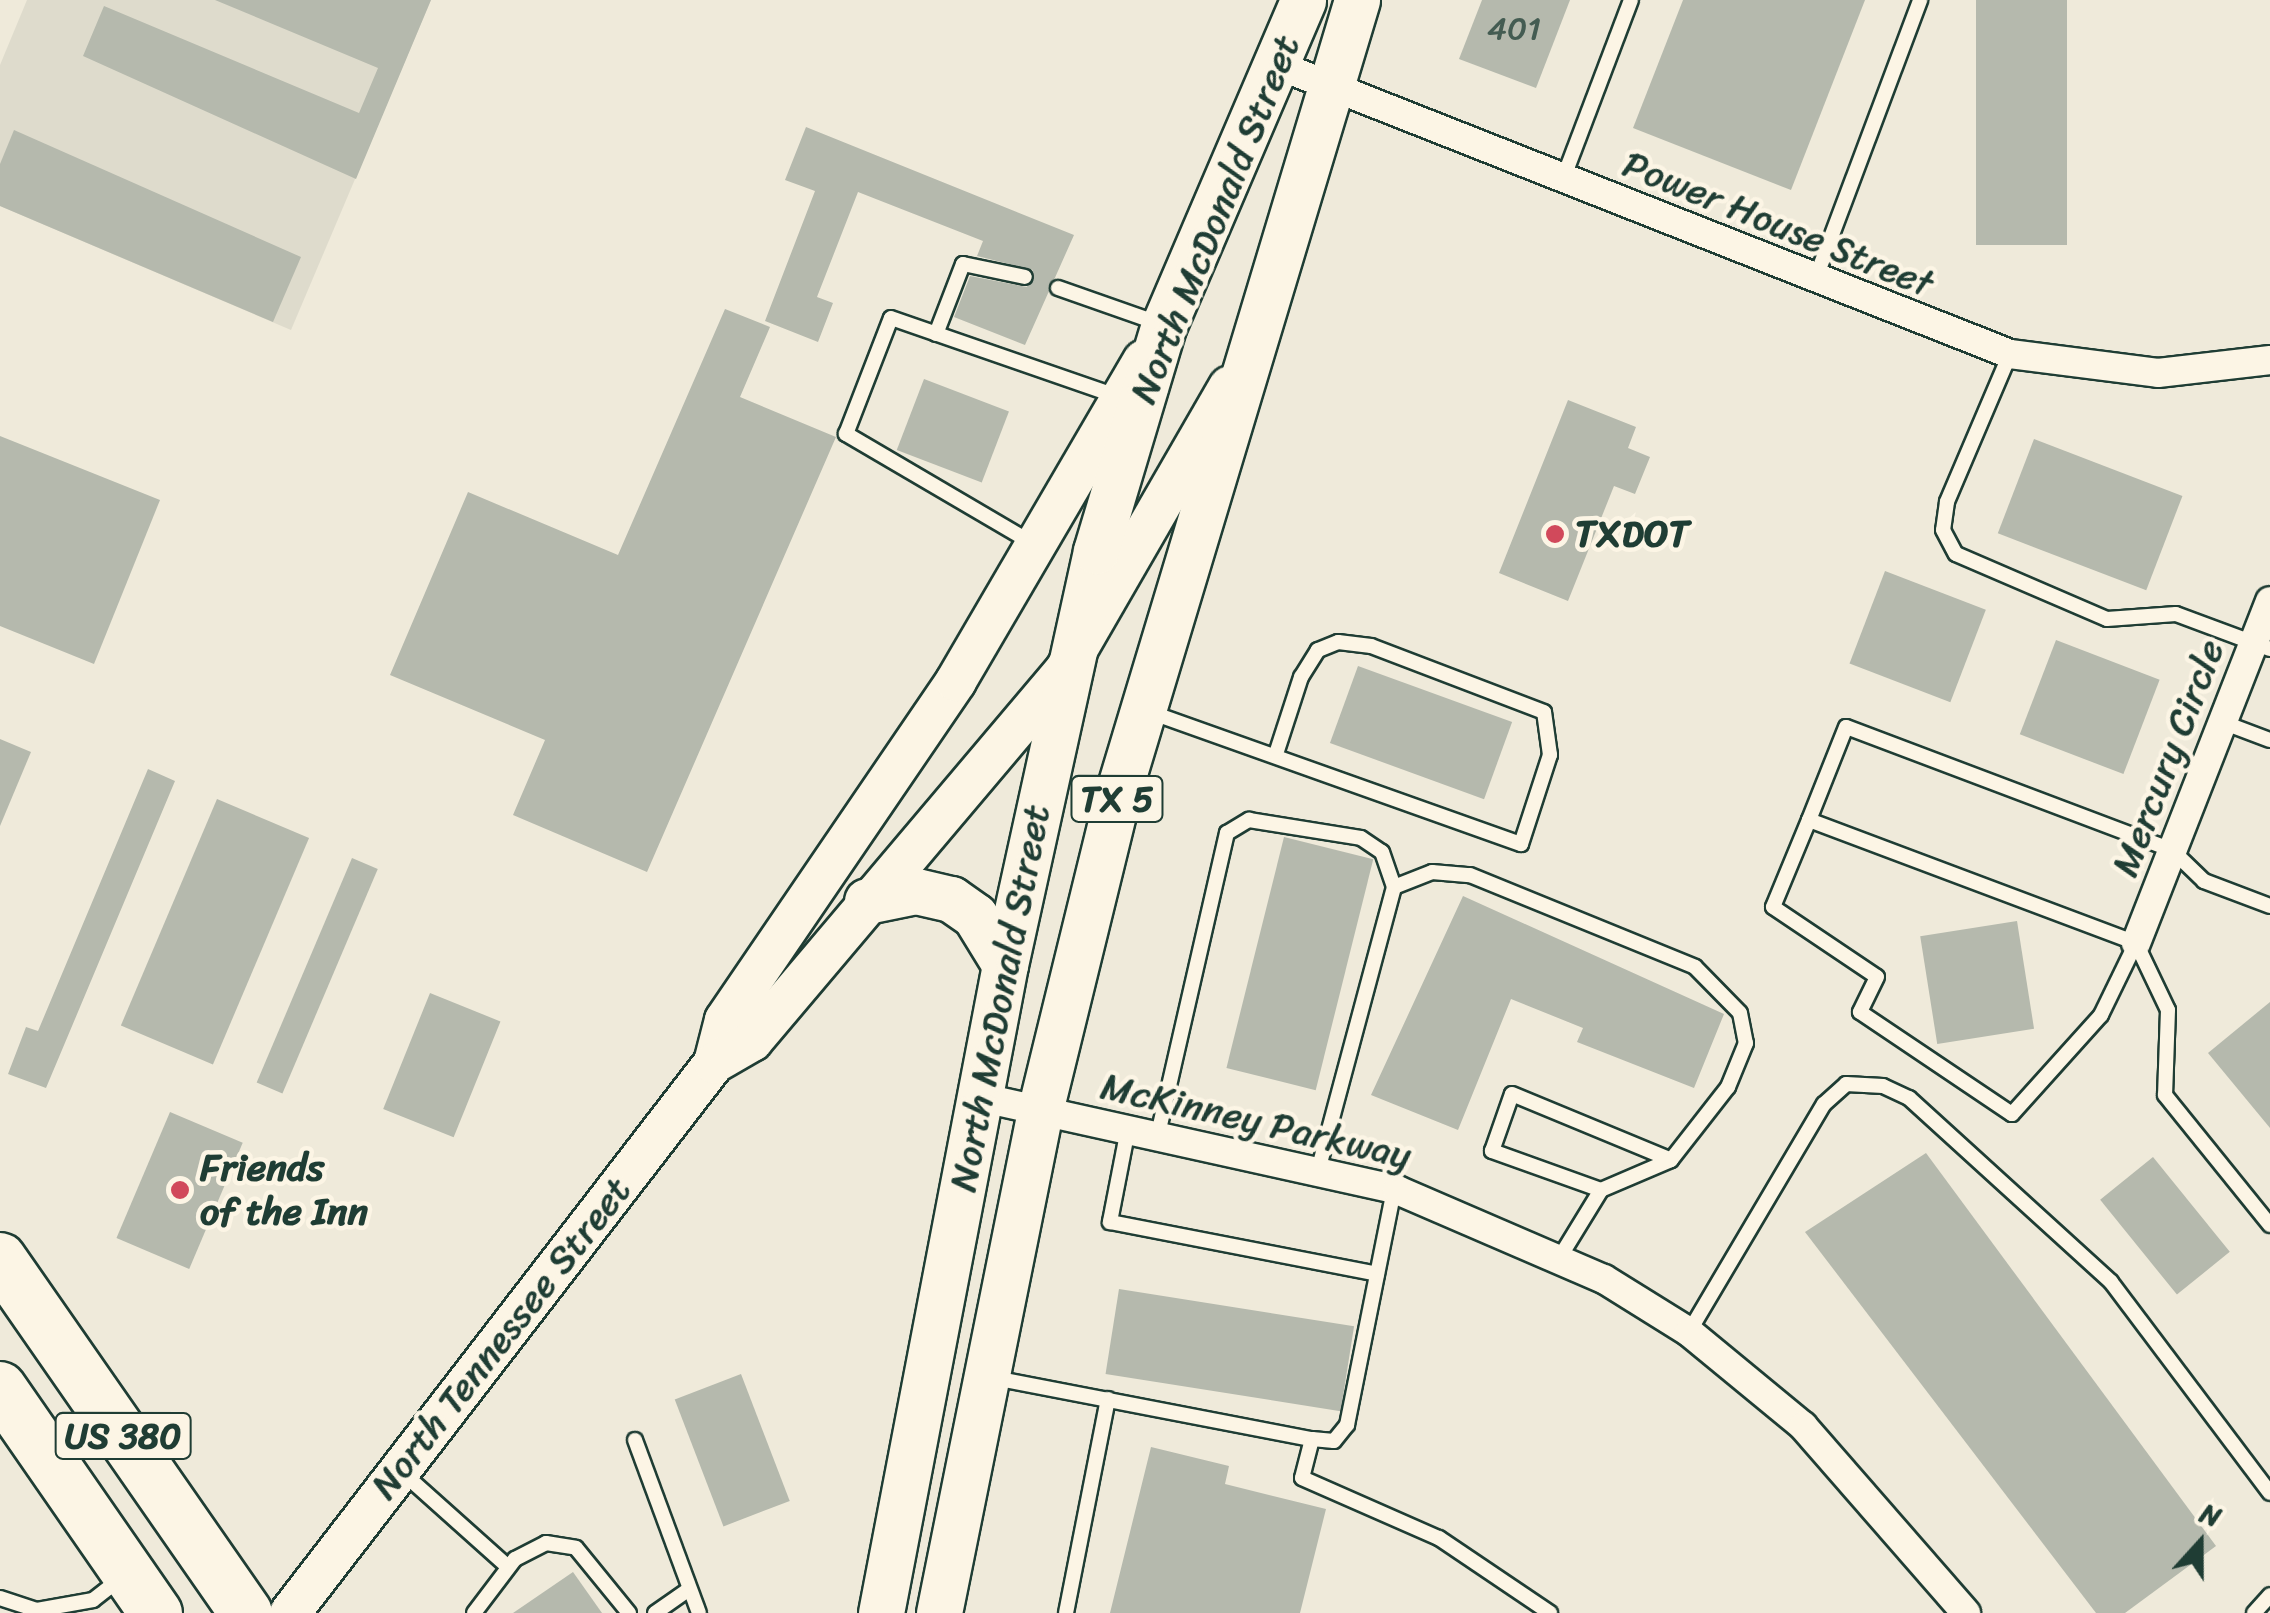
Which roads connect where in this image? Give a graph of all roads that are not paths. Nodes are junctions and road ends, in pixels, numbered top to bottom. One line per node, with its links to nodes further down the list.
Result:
1 (1303, 0): 5 (main road, North McDonald Street / TX 5)
2 (1357, 0): 6 (main road, North McDonald Street / TX 5)
3 (1631, 0): 7 (lane)
4 (1920, 0): 9 (lane)
5 (1275, 64): 6 (street, Power House Street); 11 (main road, North McDonald Street / TX 5)
6 (1328, 85): 7 (street, Power House Street); 15 (main road, North McDonald Street / TX 5)
7 (1564, 179): 9 (street, Power House Street)
8 (1025, 277): 12 (lane)
9 (1815, 280): 13 (street, Power House Street)
10 (1058, 288): 11 (lane)
11 (1164, 325): 16 (street); 20 (main road, North McDonald Street / TX 5)
12 (936, 334): 16 (lane); 17 (lane)
13 (2010, 354): 14 (street, Power House Street); 19 (lane)
14 (2270, 360)
15 (1238, 371): 20 (street); 21 (main road, North McDonald Street / TX 5)
16 (1122, 398): 17 (street)
17 (1038, 547): 32 (street)
18 (2270, 601): 19 (street, Mercury Circle)
19 (2262, 646): 22 (street, Mercury Circle)
20 (1066, 668): 28 (street); 31 (main road, North McDonald Street / TX 5)
21 (1141, 710): 24 (lane); 34 (main road, North McDonald Street / TX 5)
22 (2222, 722): 23 (lane); 26 (street, Mercury Circle)
23 (2270, 740)
24 (1276, 754): 24 (lane)
25 (1809, 820): 26 (lane); 30 (lane); 30 (lane)
26 (2172, 850): 29 (lane); 30 (street, Mercury Circle)
27 (1394, 886): 36 (lane); 37 (lane); 38 (lane)
28 (866, 901): 31 (main road); 32 (street)
29 (2270, 906)
30 (2136, 943): 41 (lane)
31 (1005, 964): 33 (main road, North McDonald Street / TX 5)
32 (714, 1064): 51 (street, North Tennessee Street)
33 (979, 1097): 34 (street, McKinney Parkway); 64 (main road, North McDonald Street / TX 5)
34 (1040, 1110): 35 (street, McKinney Parkway); 46 (main road, North McDonald Street / TX 5)
35 (1128, 1128): 36 (street, McKinney Parkway); 44 (lane)
36 (1158, 1134): 38 (street, McKinney Parkway)
37 (1671, 1160): 40 (lane); 40 (lane)
38 (1319, 1167): 39 (street, McKinney Parkway)
39 (1394, 1189): 42 (street, McKinney Parkway); 44 (lane)
40 (1601, 1190): 42 (lane)
41 (2270, 1225)
42 (1560, 1256): 45 (street, McKinney Parkway)
43 (0, 1259): 58 (highway, US 380)
44 (1377, 1274): 49 (lane)
45 (1689, 1332): 52 (lane); 68 (street, McKinney Parkway)
46 (986, 1377): 48 (lane); 65 (main road, North McDonald Street / TX 5)
47 (0, 1388): 55 (highway, US 380)
48 (1108, 1399): 49 (lane); 66 (lane)
49 (1312, 1439): 67 (lane)
50 (634, 1440): 54 (lane)
51 (399, 1470): 53 (lane); 59 (street, North Tennessee Street)
52 (2270, 1494)
53 (508, 1567): 60 (lane); 61 (lane)
54 (687, 1591): 62 (lane); 63 (lane)
55 (142, 1592): 57 (lane)
56 (2270, 1595): 69 (lane)
57 (0, 1598)
58 (246, 1613)
59 (290, 1613)
60 (474, 1613)
61 (629, 1613)
62 (655, 1613)
63 (699, 1613)
64 (882, 1613)
65 (939, 1613)
66 (1066, 1613)
67 (1550, 1613)
68 (1966, 1613)
69 (2254, 1613)

